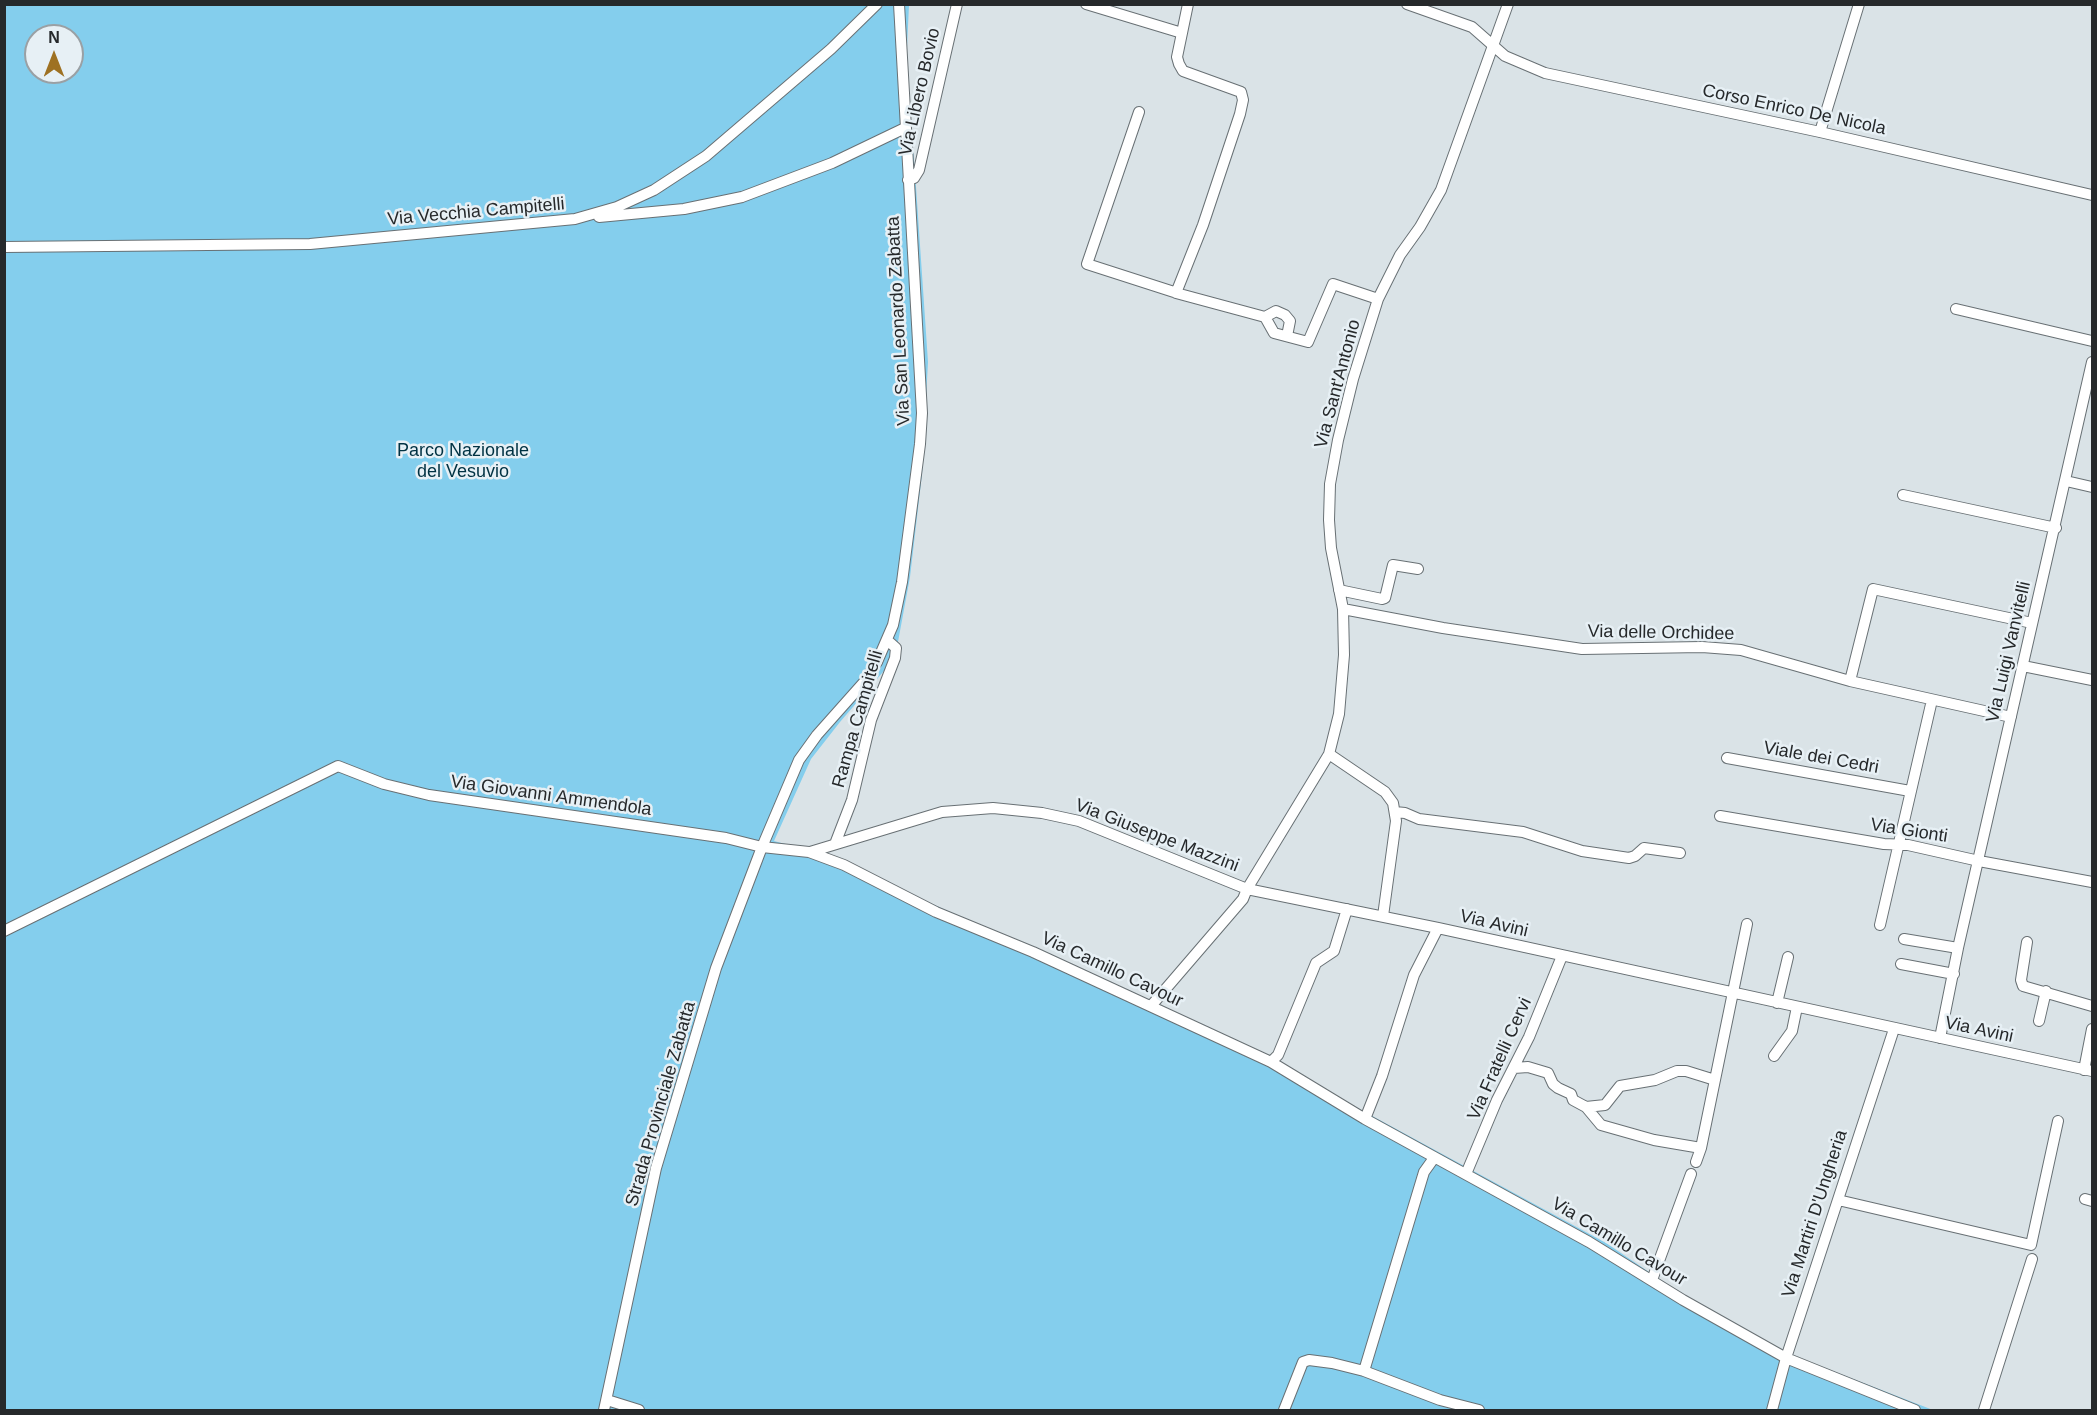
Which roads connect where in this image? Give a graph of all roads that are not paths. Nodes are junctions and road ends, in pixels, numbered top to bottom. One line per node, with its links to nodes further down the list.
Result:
1 (877, 4): 16 (street, Via Vecchia Campitelli)
2 (899, 4): 12 (street, Via San Leonardo Zabatta)
3 (957, 4): 14 (street, Via Libero Bovio)
4 (1086, 4): 9 (street)
5 (1188, 4): 9 (street)
6 (1407, 4): 10 (street, Corso Enrico De Nicola)
7 (1508, 4): 10 (street, Via Sant'Antonio)
8 (1859, 4): 13 (street)
9 (1182, 33): 21 (street)
10 (1493, 47): 13 (street, Corso Enrico De Nicola); 19 (street, Via Sant'Antonio)
11 (1139, 112): 18 (street)
12 (906, 128): 14 (street, Via San Leonardo Zabatta); 16 (street)
13 (1820, 132): 15 (street, Corso Enrico De Nicola)
14 (908, 180): 33 (street, Via San Leonardo Zabatta)
15 (2092, 195)
16 (575, 219): 17 (street, Via Vecchia Campitelli)
17 (4, 247)
18 (1174, 292)
19 (1378, 300): 22 (street); 30 (street, Via Sant'Antonio)
20 (1956, 309): 23 (street)
21 (1265, 317): 22 (street); 22 (street)
22 (1287, 336)
23 (2092, 341)
24 (2092, 362): 25 (street, Via Luigi Vanvitelli)
25 (2066, 481): 26 (street); 28 (street, Via Luigi Vanvitelli)
26 (2092, 487)
27 (1903, 495): 28 (street)
28 (2056, 528): 32 (street, Via Luigi Vanvitelli)
29 (1418, 569): 30 (street)
30 (1339, 590): 31 (street, Via Sant'Antonio)
31 (1343, 609): 36 (street, Via delle Orchidee); 39 (street, Via Sant'Antonio)
32 (2032, 623): 34 (street, Via Luigi Vanvitelli); 36 (street)
33 (887, 640): 44 (street, Rampa Campitelli); 46 (street, Via San Leonardo Zabatta)
34 (2023, 666): 35 (street); 38 (street, Via Luigi Vanvitelli)
35 (2092, 680)
36 (1850, 681): 37 (street, Via delle Orchidee)
37 (1932, 699): 38 (street, Via delle Orchidee); 41 (street)
38 (2011, 717): 49 (street, Via Luigi Vanvitelli)
39 (1329, 754): 42 (street); 51 (street, Via Sant'Antonio)
40 (1727, 758): 41 (street, Viale dei Cedri)
41 (1910, 791): 45 (street)
42 (1395, 812): 48 (street); 53 (street)
43 (1720, 816): 45 (street, Via Gionti)
44 (835, 844): 47 (street, Via Giuseppe Mazzini); 51 (street, Via Giuseppe Mazzini)
45 (1898, 845): 49 (street, Via Gionti); 55 (street)
46 (762, 847): 47 (street, Via Camillo Cavour); 57 (street, Via Giovanni Ammendola); 93 (street, Strada Provinciale Zabatta)
47 (809, 852): 68 (street, Via Camillo Cavour)
48 (1680, 853)
49 (1979, 861): 50 (street, Via Gionti); 60 (street, Via Luigi Vanvitelli)
50 (2092, 882)
51 (1247, 889): 52 (street, Via Avini); 68 (street, Via Sant'Antonio)
52 (1347, 909): 53 (street, Via Avini); 76 (street)
53 (1383, 916): 56 (street, Via Avini)
54 (1747, 924): 66 (street)
55 (1880, 924)
56 (1438, 928): 61 (street, Via Avini); 81 (street)
57 (4, 931)
58 (1904, 939): 60 (street)
59 (2027, 942): 65 (street)
60 (1958, 948): 64 (street, Via Luigi Vanvitelli)
61 (1562, 956): 66 (street, Via Avini); 77 (street, Via Fratelli Cervi)
62 (1788, 957): 67 (street)
63 (1901, 964): 64 (street)
64 (1954, 974): 74 (street, Via Luigi Vanvitelli)
65 (2046, 991): 69 (street); 71 (street)
66 (1734, 994): 67 (street, Via Avini); 79 (street)
67 (1777, 1003): 70 (street, Via Avini)
68 (1150, 1006): 76 (street, Via Camillo Cavour)
69 (2092, 1006)
70 (1797, 1007): 72 (street, Via Avini); 75 (street)
71 (2039, 1021)
72 (1894, 1029): 74 (street, Via Avini); 88 (street, Via Martiri D'Ungheria)
73 (2092, 1029): 78 (street, Via Avini)
74 (1940, 1038): 78 (street, Via Avini)
75 (1774, 1056)
76 (1271, 1062): 81 (street, Via Camillo Cavour)
77 (1514, 1068): 80 (street); 86 (street, Via Fratelli Cervi)
78 (2088, 1070)
79 (1715, 1080): 80 (street); 83 (street)
80 (1586, 1107): 83 (street)
81 (1365, 1119): 84 (street, Via Camillo Cavour)
82 (2058, 1121): 88 (street)
83 (1701, 1148): 85 (street)
84 (1434, 1158): 86 (street, Via Camillo Cavour); 92 (street)
85 (1696, 1162)
86 (1466, 1174): 90 (street, Via Camillo Cavour)
87 (1691, 1174): 90 (street)
88 (1838, 1200): 91 (street, Via Martiri D'Ungheria)
89 (2032, 1259): 99 (street)
90 (1652, 1281): 91 (street, Via Camillo Cavour)
91 (1786, 1358): 97 (street, Via Martiri D'Ungheria); 98 (street, Via Camillo Cavour)
92 (1364, 1371): 95 (street); 96 (street)
93 (606, 1405): 94 (street)
94 (639, 1410)
95 (1284, 1410)
96 (1479, 1410)
97 (1772, 1410)
98 (1915, 1410)
99 (1984, 1410)

